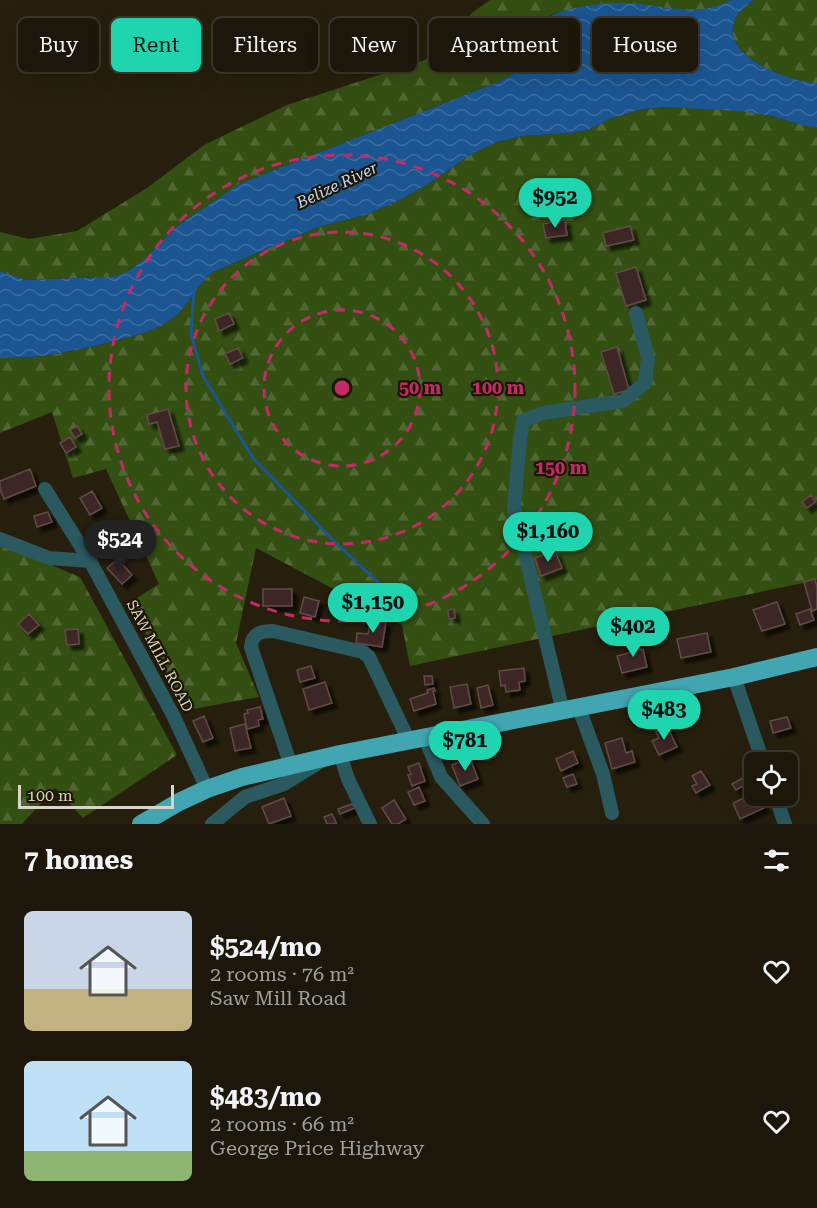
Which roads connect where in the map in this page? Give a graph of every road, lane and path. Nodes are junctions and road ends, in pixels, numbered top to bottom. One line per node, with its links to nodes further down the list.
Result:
1 (636, 313): 7 (street)
2 (45, 489): 4 (street, SAW MILL ROAD)
3 (0, 539): 4 (street)
4 (90, 561): 12 (street, SAW MILL ROAD)
5 (817, 657): 6 (highway)
6 (734, 677): 7 (highway); 9 (street)
7 (571, 710): 8 (highway); 14 (street)
8 (417, 739): 10 (highway); 11 (street); 18 (street)
9 (760, 752)
10 (334, 755): 11 (highway); 16 (street); 17 (street)
11 (291, 766): 12 (highway)
12 (207, 789): 15 (highway)
13 (779, 806): 19 (street)
14 (612, 813)
15 (141, 824)
16 (212, 824)
17 (370, 824)
18 (483, 824)
19 (785, 824)

